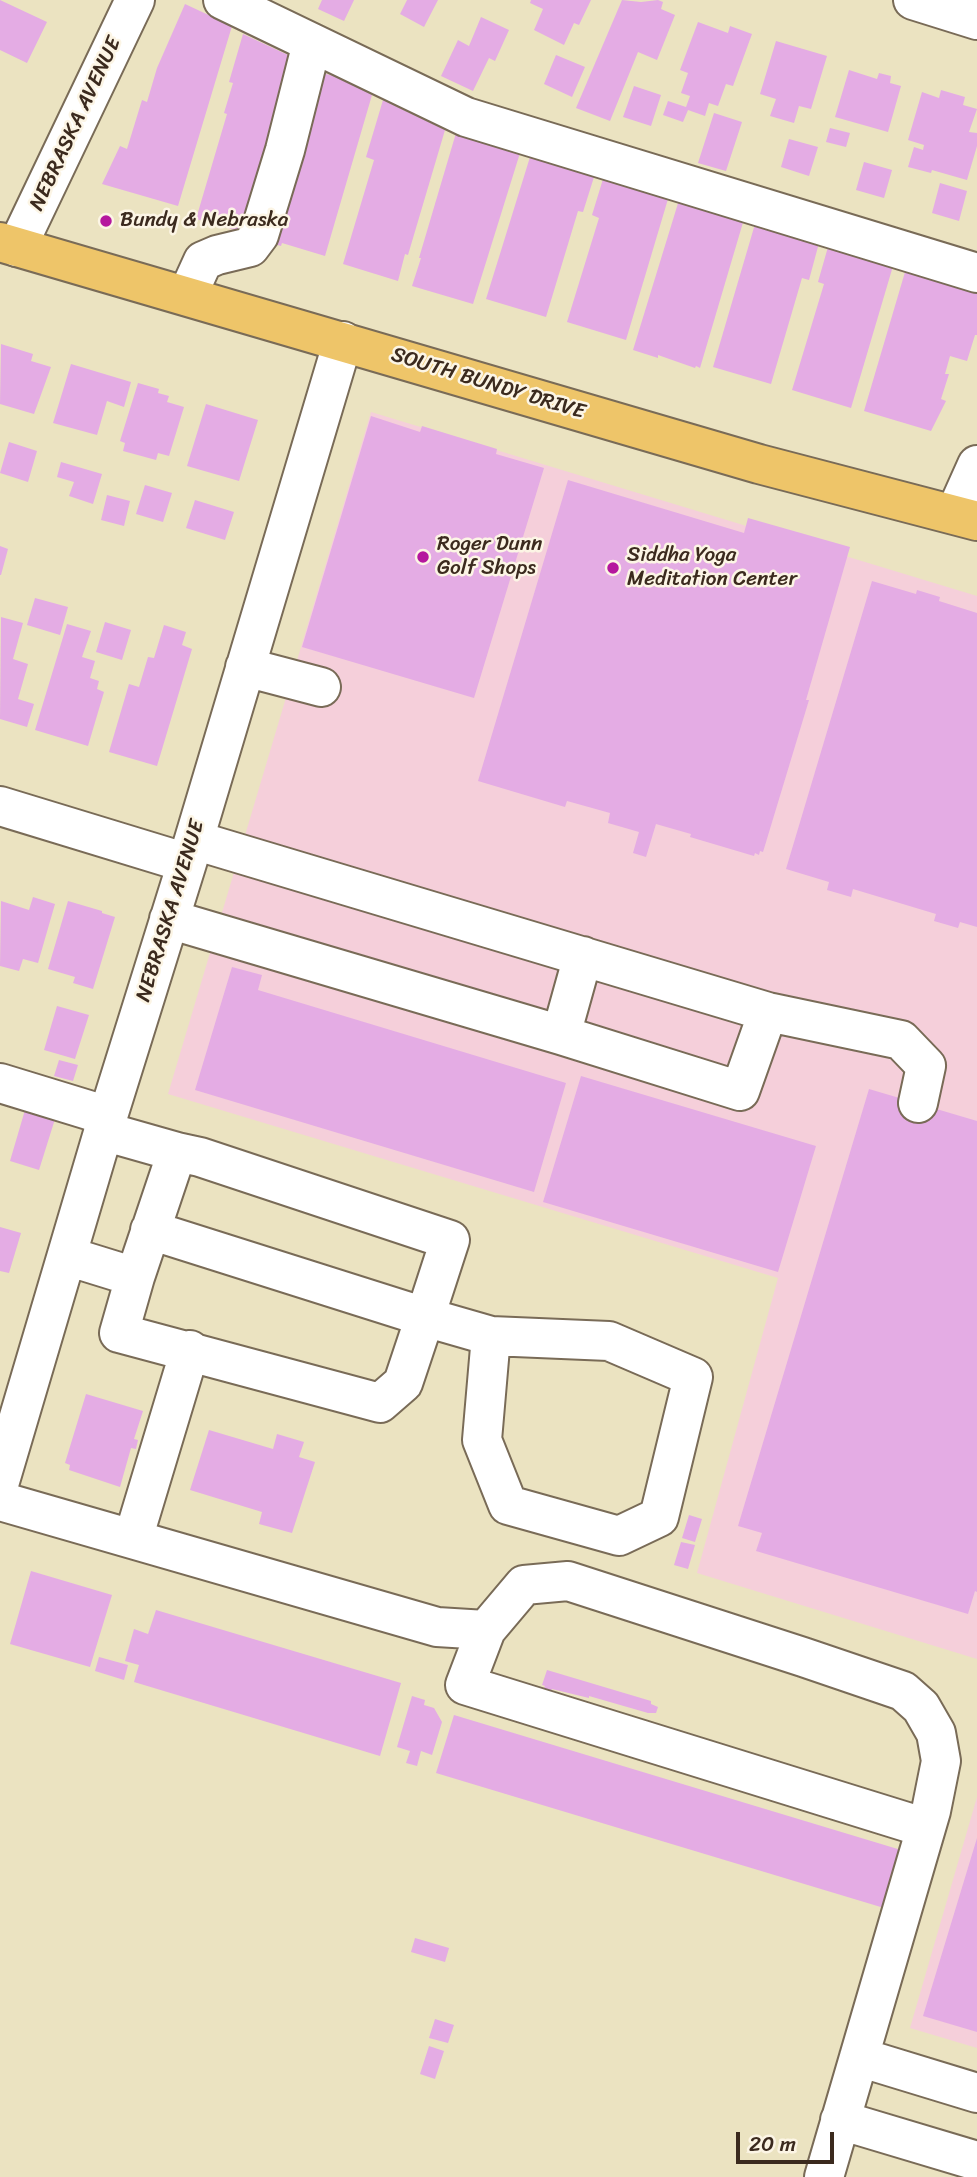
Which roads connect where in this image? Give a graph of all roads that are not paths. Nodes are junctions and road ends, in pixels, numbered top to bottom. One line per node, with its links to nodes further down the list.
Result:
1 (135, 0): 6 (street, NEBRASKA AVENUE)
2 (223, 0): 5 (street)
3 (913, 0): 4 (street)
4 (977, 20)
5 (312, 43): 7 (street); 8 (street)
6 (9, 244): 8 (main road, SOUTH BUNDY DRIVE)
7 (977, 273)
8 (187, 296): 9 (main road, SOUTH BUNDY DRIVE)
9 (343, 341): 11 (main road, SOUTH BUNDY DRIVE); 12 (street, NEBRASKA AVENUE)
10 (977, 465): 11 (street)
11 (966, 517)
12 (245, 667): 13 (street); 15 (street, NEBRASKA AVENUE)
13 (321, 687)
14 (0, 806): 15 (street)
15 (190, 851): 16 (street, NEBRASKA AVENUE); 17 (street)
16 (169, 919): 19 (street); 22 (street, NEBRASKA AVENUE)
17 (583, 956): 18 (street); 19 (street)
18 (768, 1012): 19 (street); 21 (street)
19 (561, 1035)
20 (0, 1083): 22 (street)
21 (918, 1103)
22 (105, 1124): 23 (street); 25 (street, NEBRASKA AVENUE)
23 (177, 1152): 24 (street); 27 (street)
24 (150, 1230): 26 (street); 27 (street)
25 (67, 1256): 26 (street); 30 (street, NEBRASKA AVENUE)
26 (135, 1277): 29 (street)
27 (425, 1317): 28 (street); 29 (street)
28 (491, 1336): 28 (street)
29 (190, 1350): 33 (street)
30 (16, 1370): 31 (street, NEBRASKA AVENUE)
31 (0, 1480)
32 (0, 1501): 33 (street)
33 (133, 1539): 34 (street)
34 (486, 1630): 35 (street); 35 (street)
35 (926, 1828): 36 (street)
36 (859, 2057): 37 (street); 38 (street)
37 (977, 2093)
38 (840, 2120): 39 (street); 40 (street)
39 (977, 2161)
40 (824, 2177)

